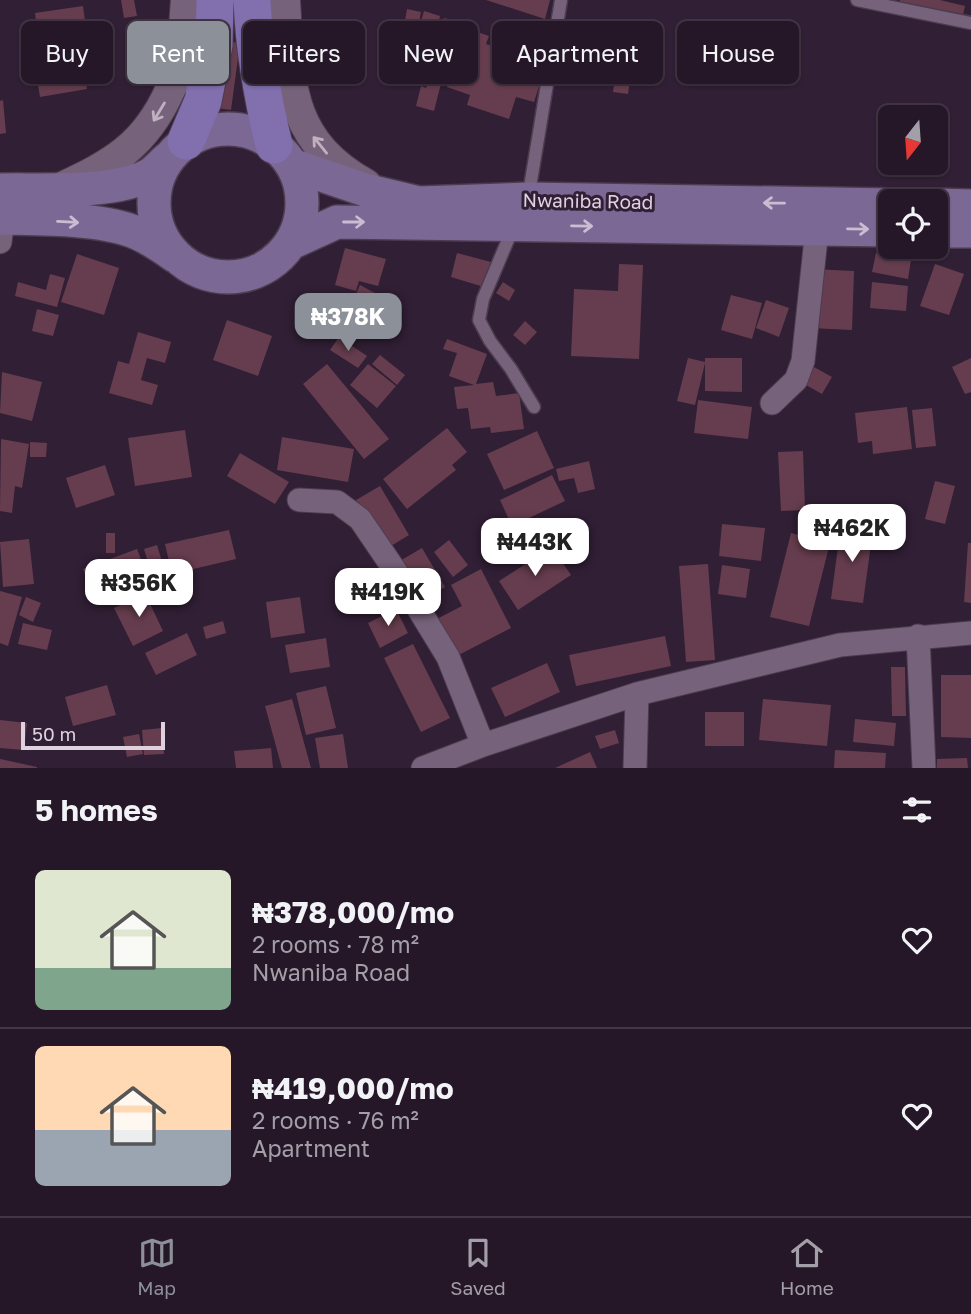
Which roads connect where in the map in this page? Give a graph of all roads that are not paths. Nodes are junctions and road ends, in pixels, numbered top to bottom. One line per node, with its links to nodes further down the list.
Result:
1 (186, 0): 10 (street, one-way to 10)
2 (215, 0): 8 (main road)
3 (252, 0): 9 (main road)
4 (285, 0): 11 (street, one-way to 4)
5 (561, 0): 15 (lane)
6 (857, 0): 7 (lane)
7 (971, 23)
8 (178, 149): 9 (main road); 10 (main road); 22 (main road)
9 (283, 155): 11 (main road, Nwaniba Road); 21 (main road)
10 (58, 189): 16 (main road)
11 (419, 203): 15 (main road, Nwaniba Road)
12 (878, 205): 15 (main road, Nwaniba Road, one-way to 15)
13 (948, 205): 14 (main road)
14 (971, 206)
15 (521, 212): 17 (main road, one-way to 17); 21 (main road, one-way to 15); 24 (lane)
16 (1, 217): 22 (main road, one-way to 22)
17 (817, 229): 18 (main road, one-way to 18); 23 (street)
18 (878, 230)
19 (948, 231): 20 (main road)
20 (971, 231)
21 (290, 243): 22 (main road)
22 (180, 260)
23 (772, 403)
24 (534, 407)
25 (299, 500): 29 (street)
26 (971, 633): 27 (street)
27 (918, 636): 28 (street); 32 (street)
28 (637, 694): 29 (street); 31 (street)
29 (483, 745): 30 (street)
30 (423, 768)
31 (635, 768)
32 (924, 768)

